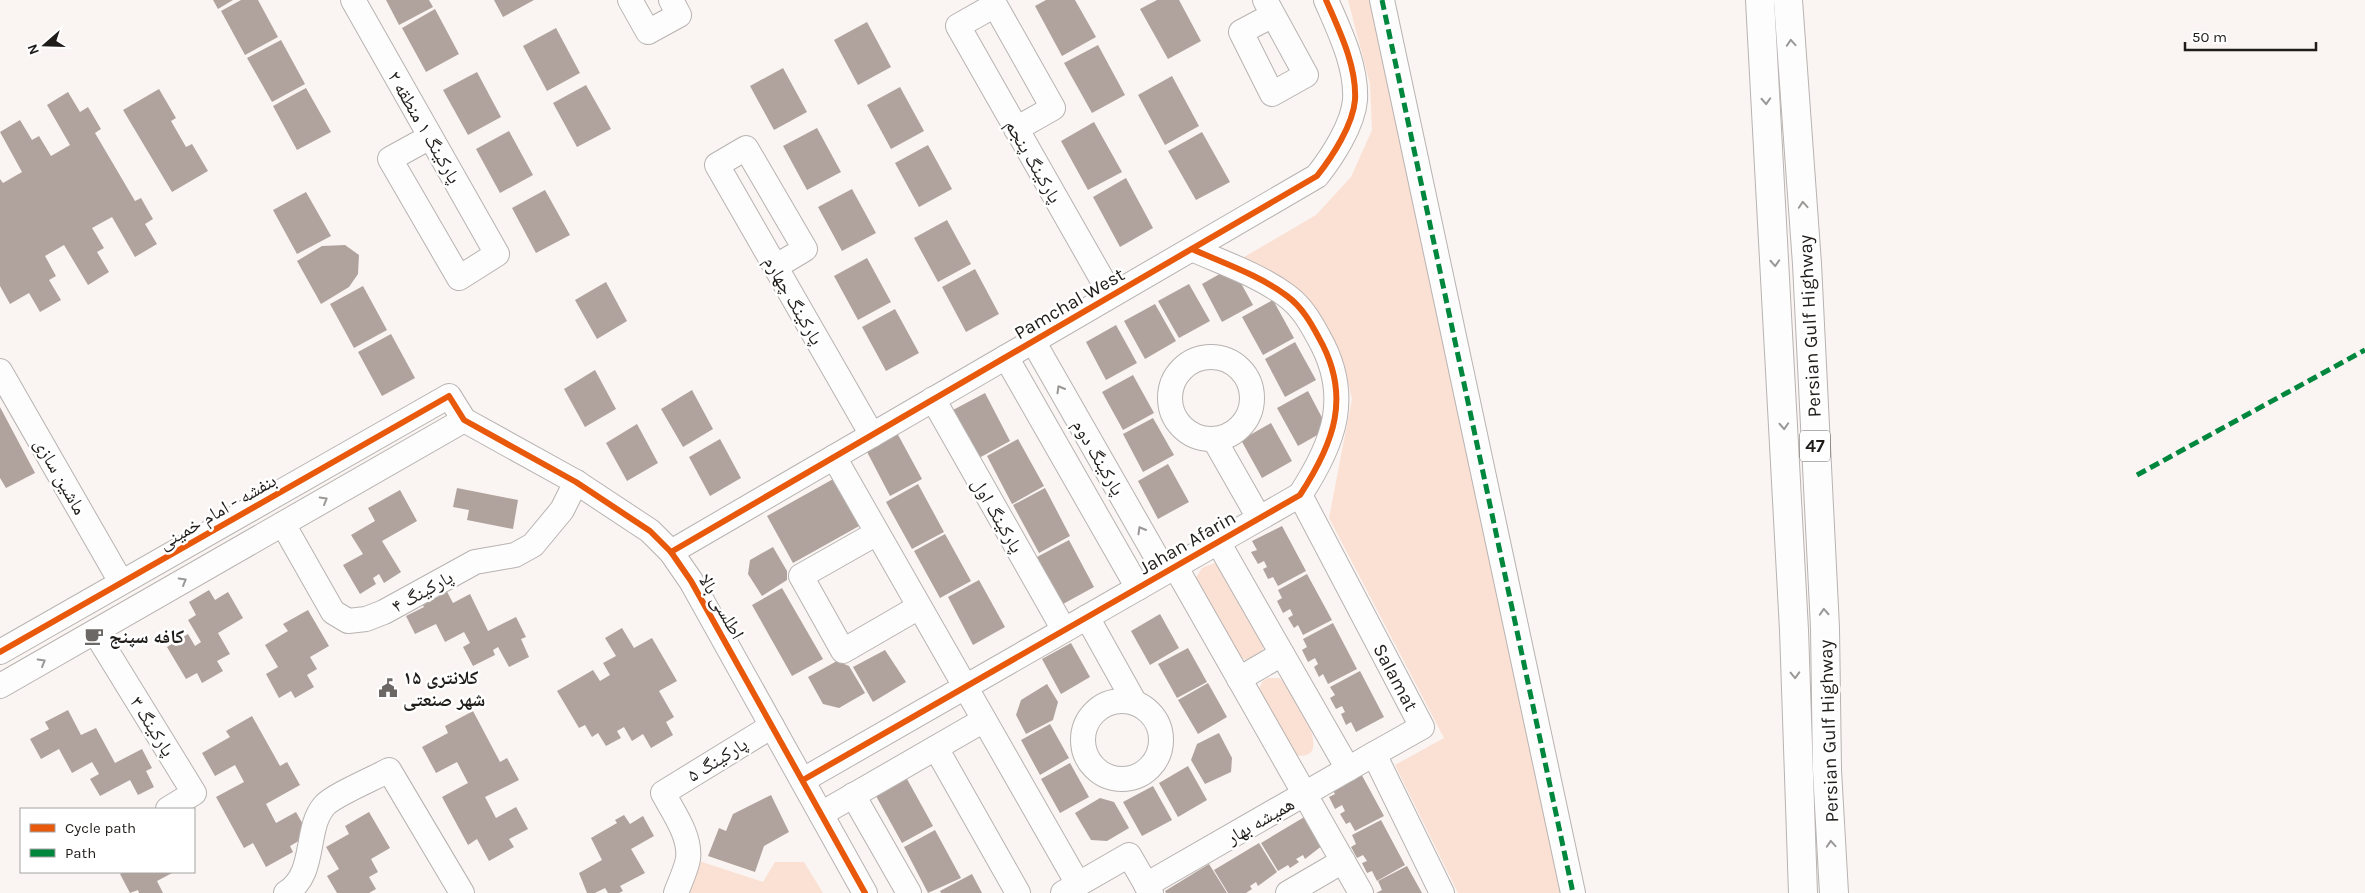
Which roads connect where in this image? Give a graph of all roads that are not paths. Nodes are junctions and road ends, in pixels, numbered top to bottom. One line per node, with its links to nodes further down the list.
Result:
1 (352, 0): 10 (street, پارکینگ ۱ منطقه ۲)
2 (630, 0): 3 (street)
3 (671, 0)
4 (1326, 0): 11 (street, Pamchal West)
5 (1382, 0): 66 (street)
6 (1760, 0): 67 (highway, Persian Gulf Highway / 47, one-way to 67)
7 (1788, 0): 68 (highway, Persian Gulf Highway / 47, one-way to 7)
8 (1269, 8): 8 (street)
9 (1016, 129): 9 (street, پارکینگ پنجم); 13 (street, پارکینگ پنجم)
10 (430, 137): 10 (street, پارکینگ ۱ منطقه ۲)
11 (1192, 248): 13 (street, Pamchal West); 25 (street, Jahan Afarin)
12 (775, 267): 12 (street, پارکینگ چهارم); 19 (street, پارکینگ چهارم)
13 (1111, 295): 14 (street, Pamchal West)
14 (1033, 341): 15 (street, Pamchal West); 22 (street, پارکینگ دوم, one-way to 14)
15 (1006, 357): 17 (street, Pamchal West); 23 (street, پارکینگ دوم)
16 (0, 370): 32 (street, ماشین سازی)
17 (933, 399): 19 (street, Pamchal West); 36 (street, پارکینگ اول)
18 (464, 420): 24 (street, اطلسی بالا); 27 (street, one-way to 18); 32 (street, بنفشه - امام خمینی)
19 (872, 435): 21 (street, Pamchal West)
20 (1214, 439): 26 (street)
21 (834, 457): 28 (street); 30 (street, Pamchal West)
22 (1099, 457): 23 (street); 31 (street, پارکینگ دوم, one-way to 22)
23 (1072, 473): 33 (street, پارکینگ دوم)
24 (576, 482): 27 (street, پارکینگ ۴); 30 (street, اطلسی بالا)
25 (1300, 494): 26 (street, Jahan Afarin); 47 (street, Salamat)
26 (1260, 518): 29 (street, Jahan Afarin)
27 (283, 524): 37 (street, one-way to 27)
28 (877, 533): 34 (street); 34 (street)
29 (1218, 542): 31 (street, Jahan Afarin); 39 (street)
30 (671, 552): 45 (street, اطلسی بالا)
31 (1170, 569): 33 (street, Jahan Afarin); 40 (street, پارکینگ دوم)
32 (121, 582): 38 (street, بنفشه - امام خمینی)
33 (1138, 588): 35 (street, Jahan Afarin)
34 (919, 607): 42 (street)
35 (1086, 617): 36 (street, Jahan Afarin); 43 (street)
36 (1064, 630): 42 (street, Jahan Afarin)
37 (95, 632): 41 (street, one-way to 37); 52 (street, پارکینگ ۳)
38 (0, 652)
39 (1282, 654): 40 (street); 48 (street)
40 (1239, 679): 50 (street, پارکینگ دوم)
41 (0, 686)
42 (965, 687): 44 (street); 49 (street, Jahan Afarin)
43 (1135, 704)
44 (984, 720): 46 (street); 55 (street)
45 (772, 726): 49 (street, اطلسی بالا); 59 (street, پارکینگ ۵)
46 (936, 748): 51 (street); 62 (street)
47 (1374, 754): 48 (street, همیشه بهار); 65 (street)
48 (1348, 769): 50 (street, همیشه بهار)
49 (803, 780): 53 (street, اطلسی بالا)
50 (1305, 794): 54 (street, پارکینگ دوم); 56 (street, همیشه بهار)
51 (853, 796): 53 (street); 61 (street)
52 (170, 808)
53 (821, 814): 60 (street, اطلسی بالا)
54 (1343, 861): 63 (street); 64 (street, پارکینگ دوم)
55 (1070, 889): 56 (street)
56 (1149, 889)
57 (290, 892): 58 (street)
58 (462, 893)
59 (676, 893)
60 (864, 893)
61 (909, 893)
62 (1018, 893)
63 (1288, 893)
64 (1361, 893)
65 (1442, 893)
66 (1573, 893)
67 (1803, 893)
68 (1834, 893)

